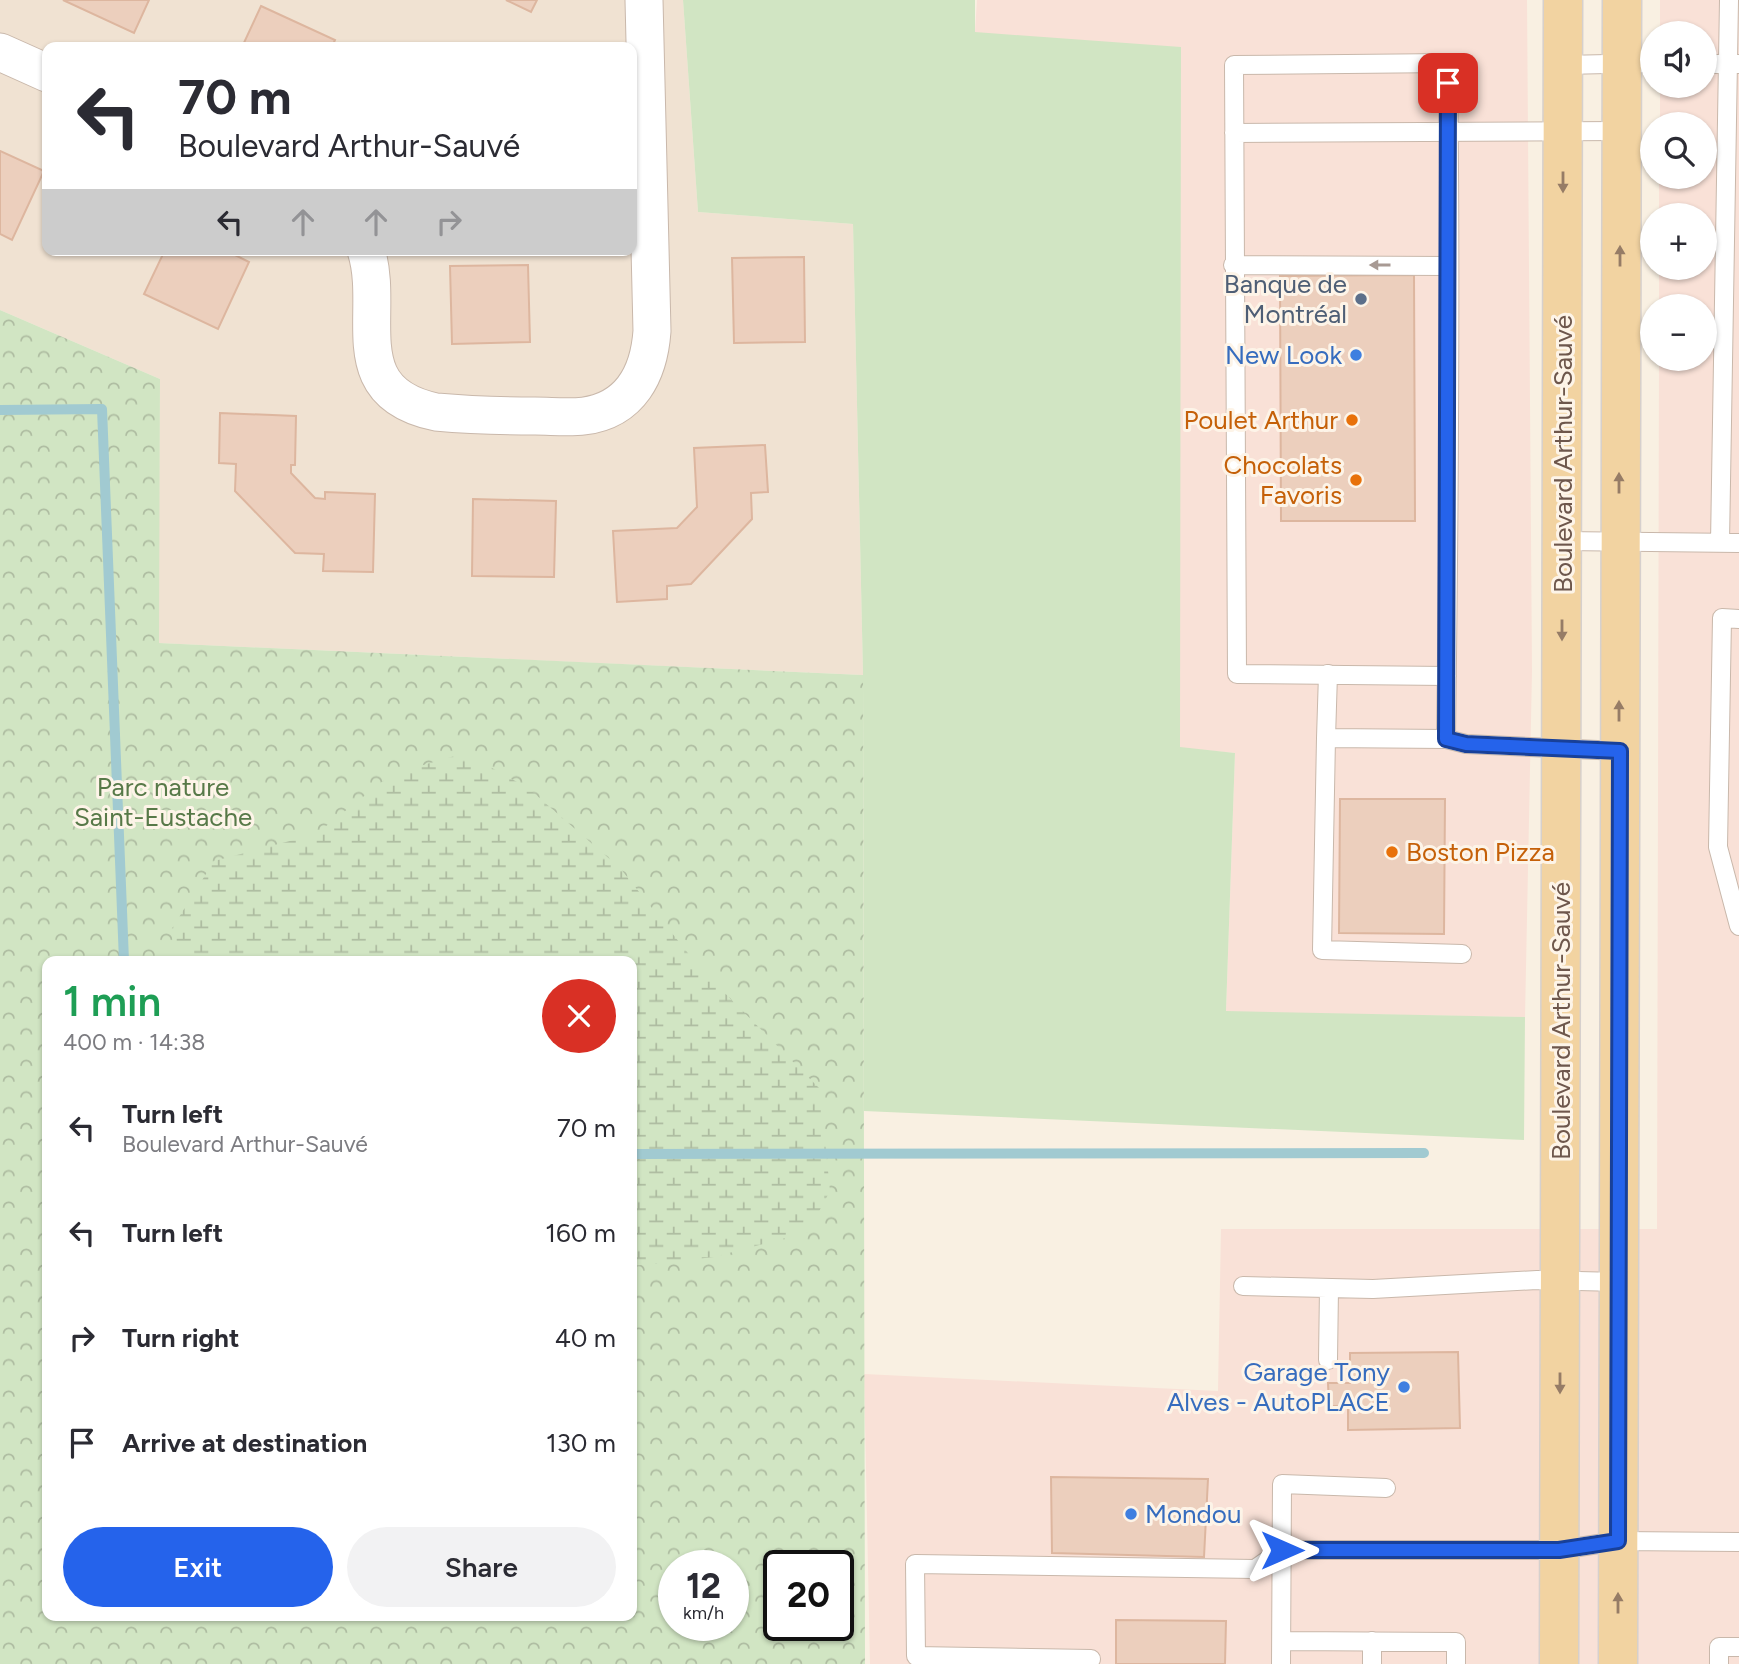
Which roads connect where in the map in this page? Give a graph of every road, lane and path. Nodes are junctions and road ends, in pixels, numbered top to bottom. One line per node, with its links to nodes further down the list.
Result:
1 (644, 0): 14 (street)
2 (1563, 0): 8 (main road, Boulevard Arthur-Sauvé)
3 (1622, 0): 6 (main road)
4 (1729, 0): 7 (lane)
5 (0, 52): 9 (street)
6 (1637, 64): 8 (lane); 10 (main road)
7 (1733, 64): 19 (lane)
8 (1564, 65): 11 (main road, Boulevard Arthur-Sauvé)
9 (42, 71)
10 (1621, 131): 11 (lane); 18 (main road, one-way to 10)
11 (1563, 132): 13 (lane); 17 (main road, Boulevard Arthur-Sauvé, one-way to 17)
12 (1234, 133): 13 (lane); 13 (lane); 15 (lane)
13 (1448, 133): 16 (lane)
14 (367, 256)
15 (1233, 265): 16 (lane, one-way to 15); 22 (lane)
16 (1448, 266): 23 (lane)
17 (1562, 541): 18 (lane); 26 (main road, Boulevard Arthur-Sauvé, one-way to 26)
18 (1619, 542): 19 (lane); 27 (main road, one-way to 18)
19 (1720, 543): 20 (lane)
20 (1739, 543)
21 (1739, 619): 28 (lane)
22 (1328, 674): 23 (lane); 24 (lane)
23 (1447, 676): 25 (lane)
24 (1326, 738): 25 (lane); 30 (lane)
25 (1446, 739): 26 (lane)
26 (1562, 749): 27 (lane); 31 (main road, Boulevard Arthur-Sauvé)
27 (1620, 751): 32 (main road)
28 (1731, 869): 29 (lane)
29 (1739, 926)
30 (1462, 954)
31 (1560, 1280): 32 (lane); 34 (lane); 40 (main road, Boulevard Arthur-Sauvé, one-way to 40)
32 (1619, 1282): 37 (main road)
33 (1243, 1286): 34 (lane)
34 (1329, 1288): 35 (lane)
35 (1328, 1360)
36 (1386, 1488): 39 (lane)
37 (1618, 1541): 38 (lane); 40 (lane); 50 (main road, one-way to 37)
38 (1739, 1542)
39 (1282, 1550): 40 (lane); 41 (lane); 45 (lane)
40 (1559, 1550): 49 (main road, Boulevard Arthur-Sauvé)
41 (1282, 1641): 42 (lane); 46 (lane)
42 (1372, 1641): 47 (lane); 48 (lane)
43 (1739, 1647): 51 (lane)
44 (1091, 1659): 45 (lane)
45 (915, 1661)
46 (1282, 1664)
47 (1372, 1664)
48 (1456, 1664)
49 (1559, 1664)
50 (1618, 1664)
51 (1719, 1664)

